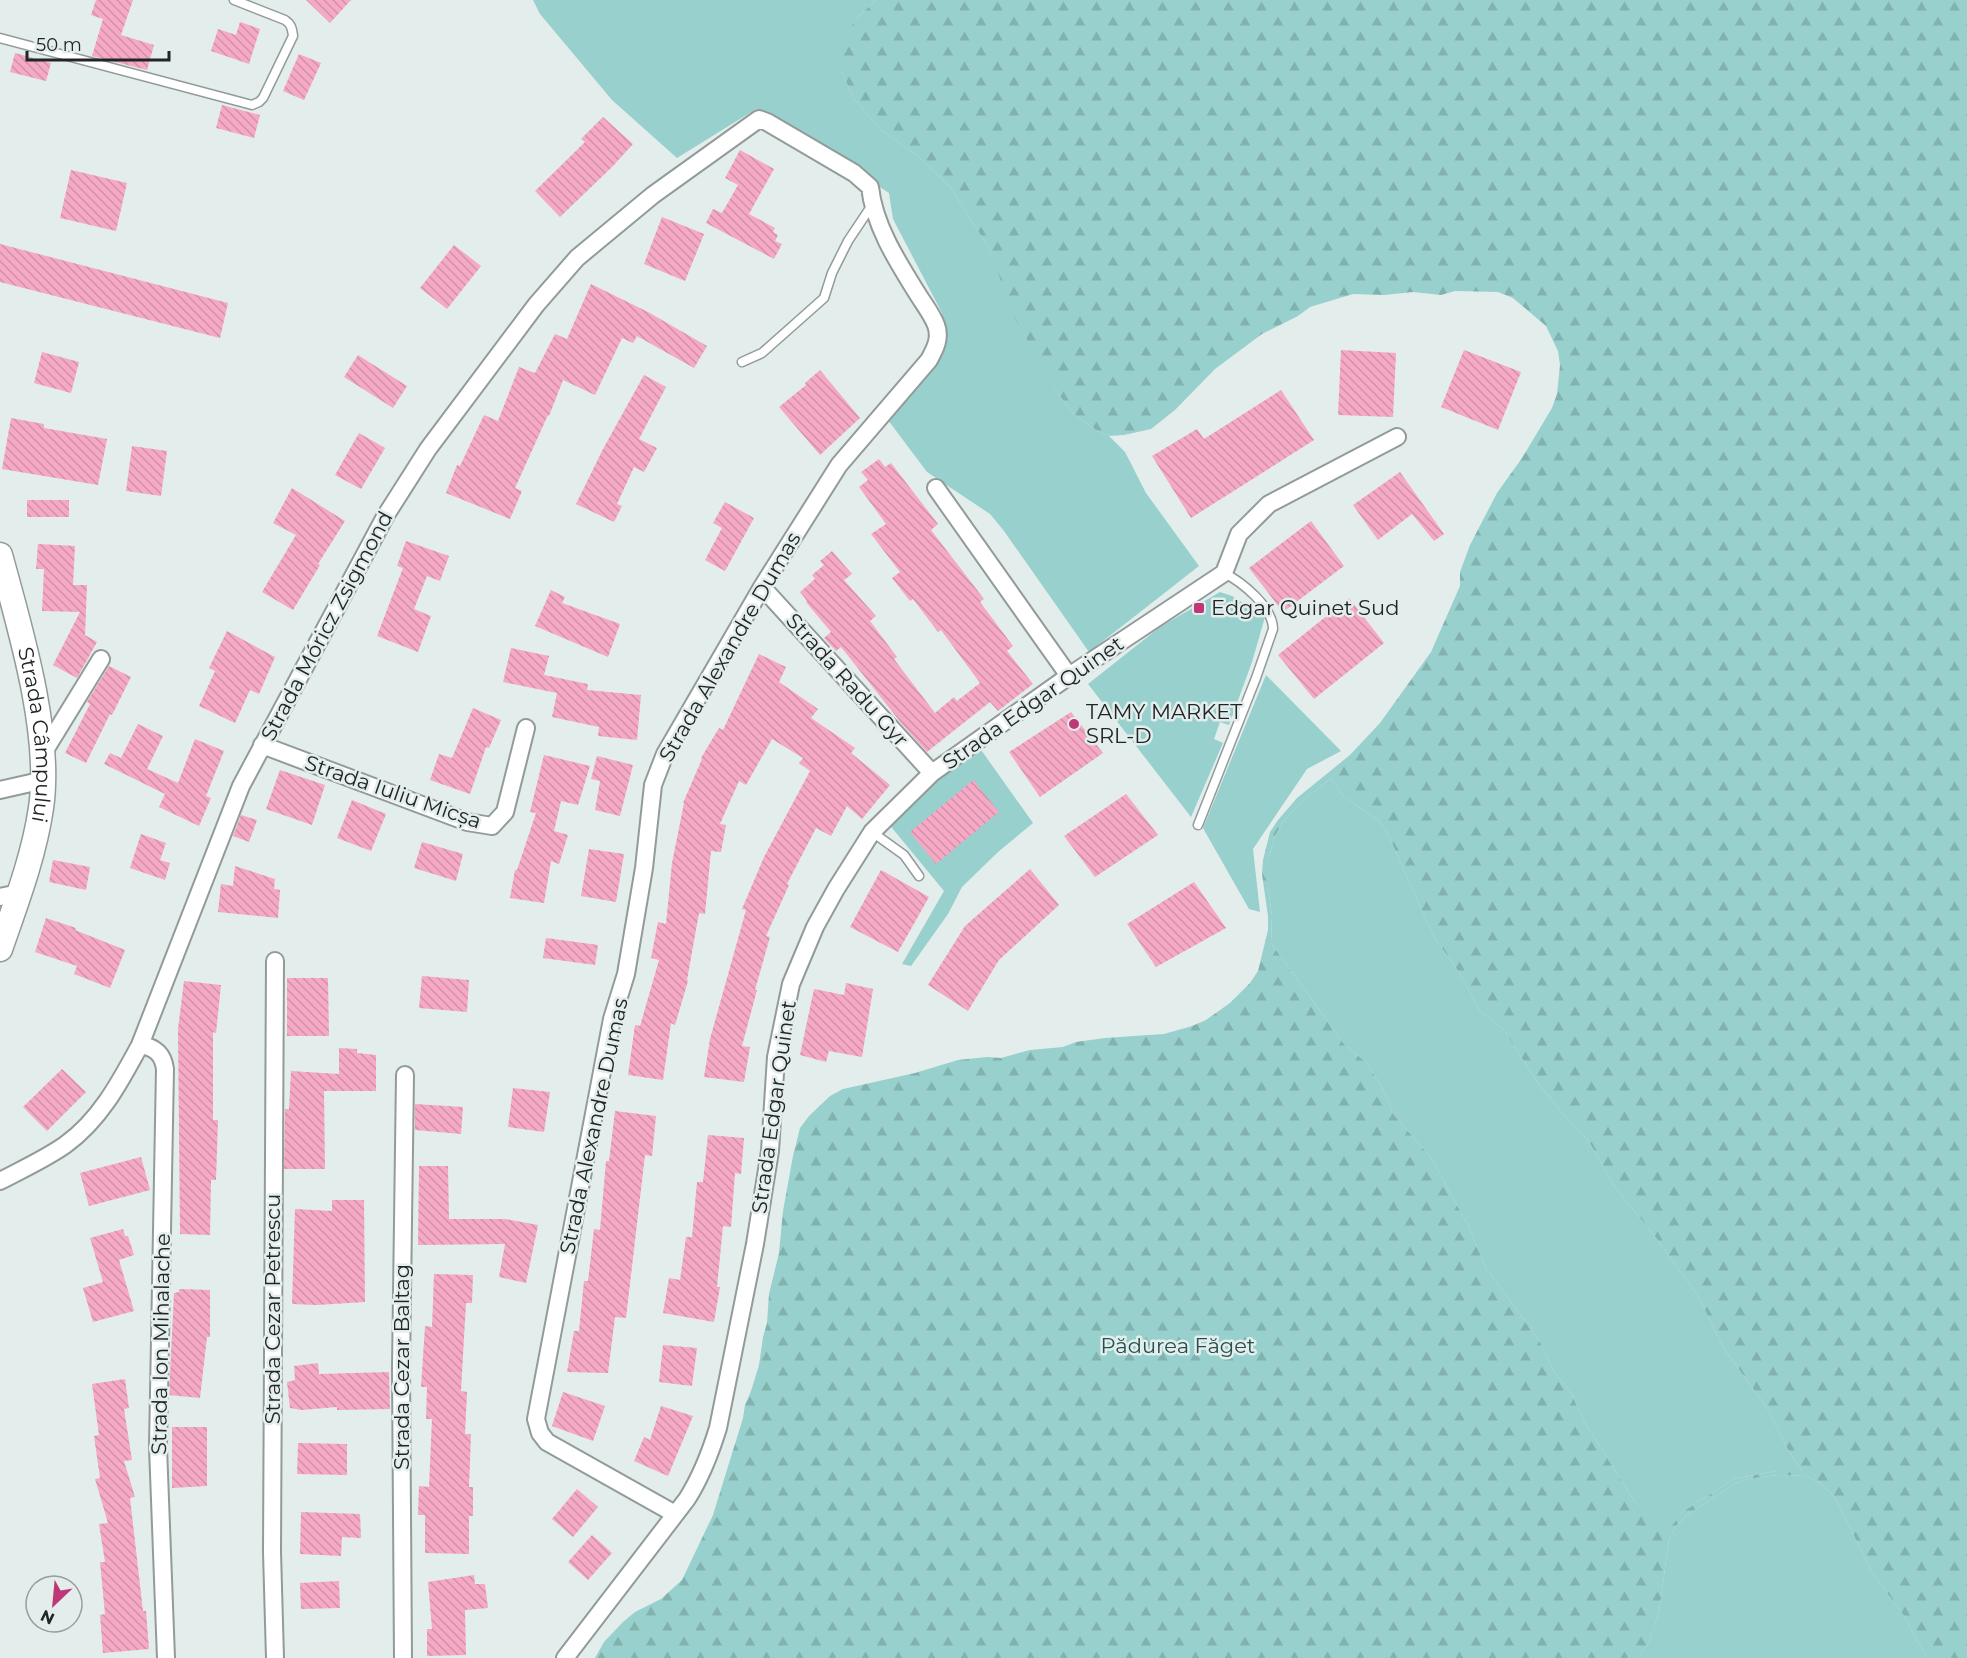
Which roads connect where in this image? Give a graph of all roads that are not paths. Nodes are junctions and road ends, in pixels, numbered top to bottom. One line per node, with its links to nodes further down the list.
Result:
1 (234, 0): 3 (lane)
2 (265, 0): 3 (lane)
3 (259, 9): 4 (lane)
4 (0, 38)
5 (747, 127): 6 (street, Strada Alexandre Dumas); 17 (street, Strada Móricz Zsigmond)
6 (872, 205): 7 (lane); 12 (street, Strada Alexandre Dumas)
7 (742, 362)
8 (1397, 437): 11 (street)
9 (936, 488): 15 (street)
10 (0, 555): 13 (street, Strada Câmpului)
11 (1224, 573): 15 (street, Strada Edgar Quinet); 22 (lane)
12 (762, 587): 19 (street, Strada Radu Gyr); 31 (street, Strada Alexandre Dumas)
13 (6, 599): 18 (street, Strada Câmpului)
14 (101, 659): 18 (street)
15 (1069, 676): 19 (street, Strada Edgar Quinet)
16 (526, 728): 17 (street, Strada Iuliu Micșa)
17 (262, 745): 28 (street, Strada Móricz Zsigmond)
18 (42, 755): 20 (street, Strada Câmpului)
19 (932, 773): 23 (street, Strada Edgar Quinet)
20 (44, 780): 21 (street); 25 (street, Strada Câmpului)
21 (0, 790)
22 (1198, 825)
23 (872, 832): 24 (lane); 31 (street, Strada Edgar Quinet)
24 (920, 876)
25 (10, 895): 26 (street, Strada Câmpului)
26 (0, 949)
27 (275, 961): 33 (street, Strada Cezar Petrescu)
28 (140, 1045): 30 (street, Strada Móricz Zsigmond); 32 (street, Strada Ion Mihalache)
29 (405, 1075): 34 (street, Strada Cezar Baltag)
30 (0, 1181)
31 (675, 1514): 35 (street, Strada Edgar Quinet)
32 (166, 1658)
33 (275, 1658)
34 (403, 1658)
35 (565, 1658)

